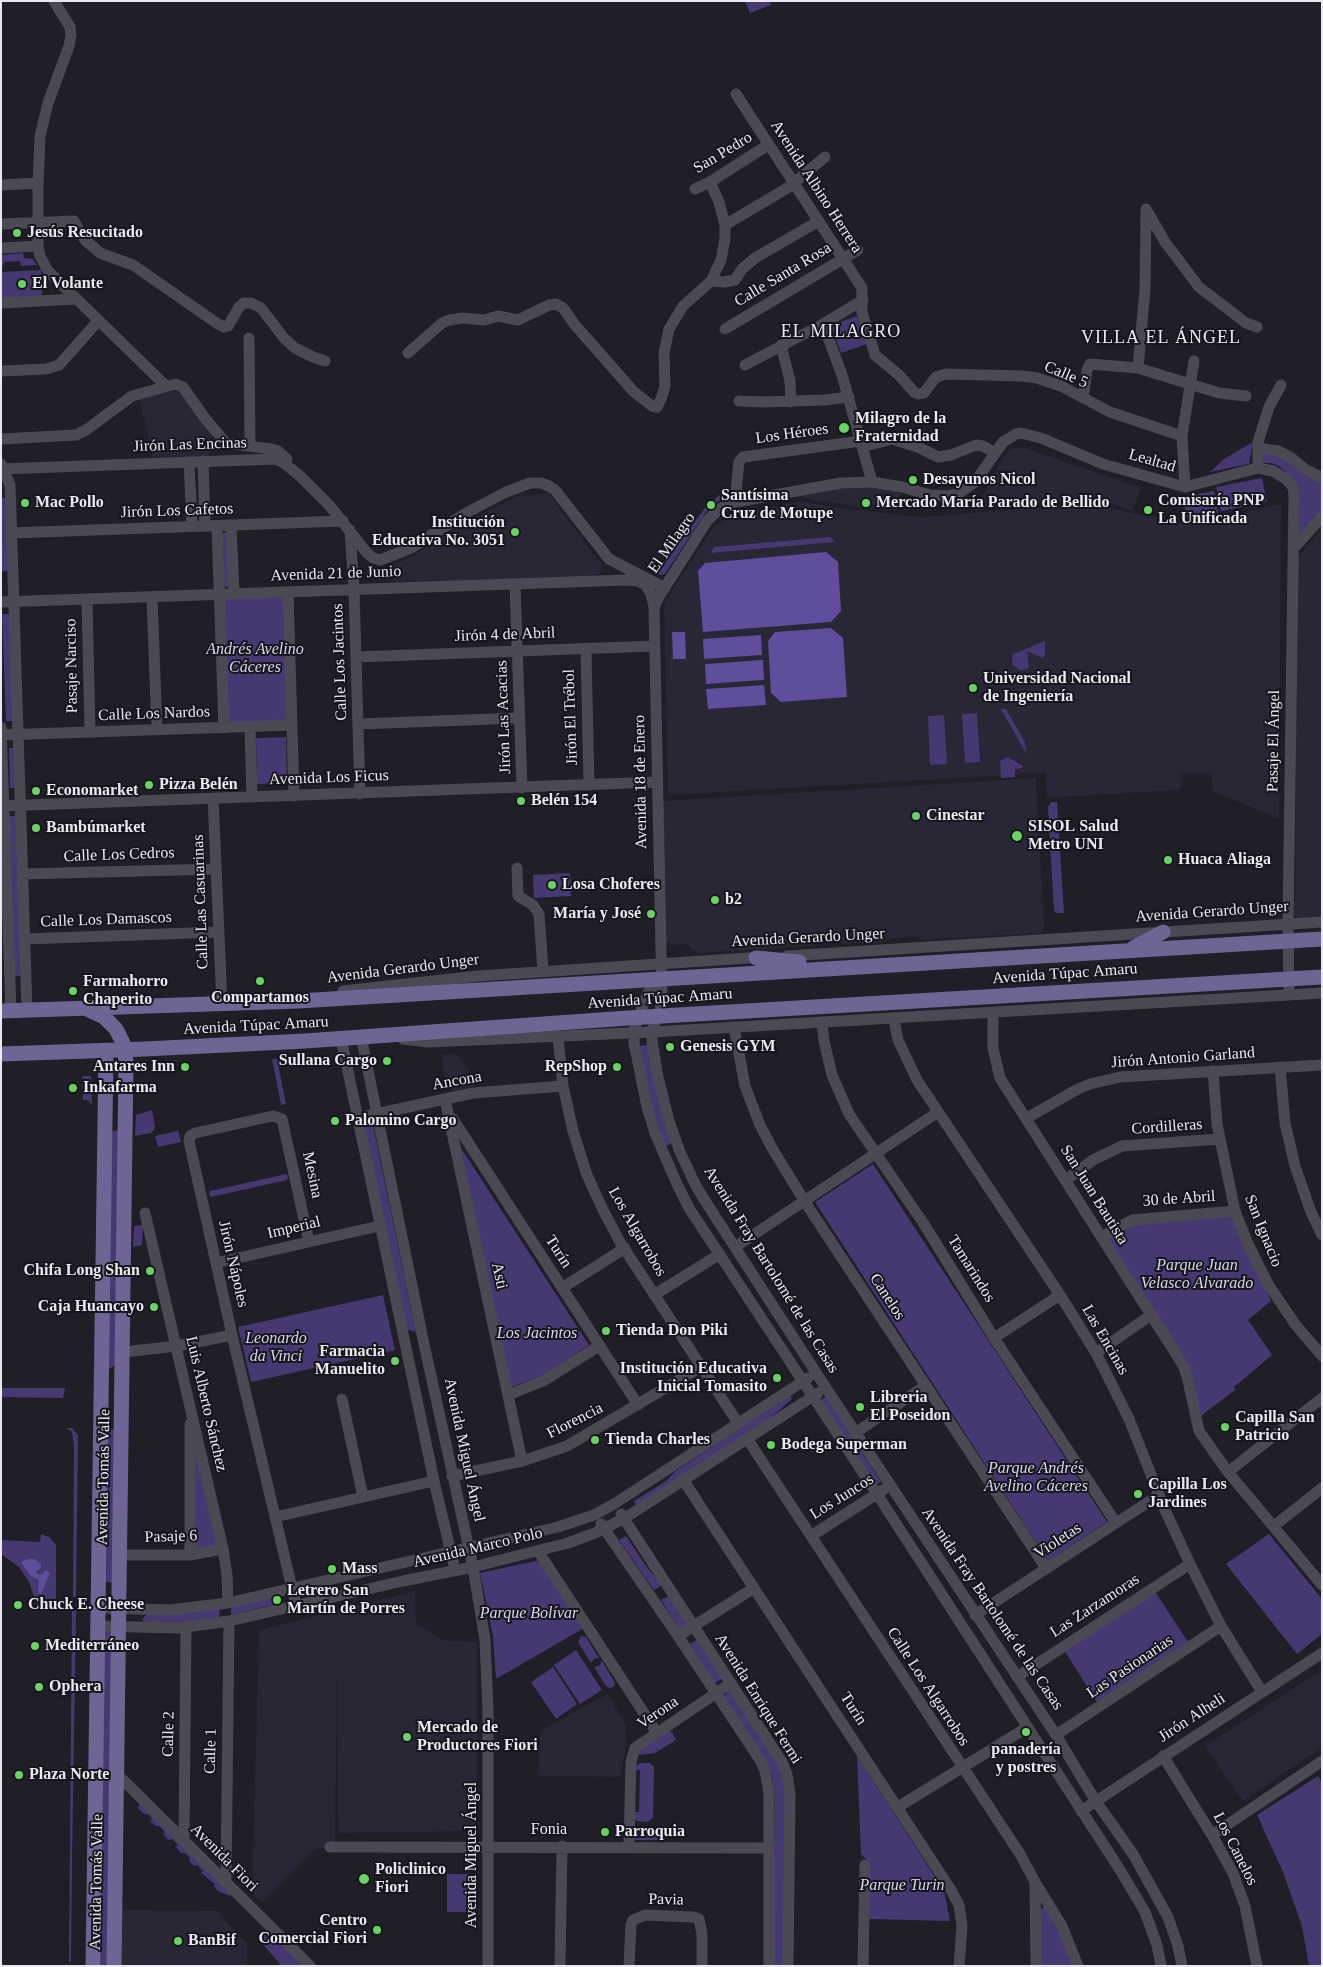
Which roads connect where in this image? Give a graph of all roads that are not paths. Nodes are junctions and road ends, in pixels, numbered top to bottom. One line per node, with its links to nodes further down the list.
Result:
1 (54, 1): 6 (street)
2 (736, 94): 3 (street, Avenida Albino Herrera)
3 (768, 144): 5 (street, San Pedro); 7 (street, Avenida Albino Herrera)
4 (825, 157): 7 (street)
5 (710, 182): 9 (street, San Pedro); 13 (street)
6 (38, 183): 8 (street); 11 (street)
7 (794, 183): 10 (street, Avenida Albino Herrera); 13 (street)
8 (1, 185)
9 (695, 189)
10 (818, 221): 17 (street, Avenida Albino Herrera); 18 (street)
11 (38, 222): 12 (street); 14 (street); 29 (street)
12 (1, 224)
13 (725, 225): 18 (street)
14 (38, 246): 15 (street); 19 (street)
15 (1, 248)
16 (858, 250): 17 (street, Calle Santa Rosa)
17 (843, 258): 20 (street, Avenida Albino Herrera); 25 (street, Calle Santa Rosa)
18 (711, 281): 28 (street)
19 (76, 299): 21 (street); 22 (street)
20 (863, 300): 23 (street); 34 (street, Avenida Albino Herrera)
21 (1, 303)
22 (98, 321): 33 (street); 37 (street)
23 (822, 324): 27 (street); 39 (street)
24 (1257, 328): 32 (street)
25 (725, 329)
26 (248, 338): 47 (street)
27 (781, 345): 31 (street); 42 (street)
28 (408, 353)
29 (325, 361)
30 (1194, 361): 35 (street)
31 (745, 365)
32 (1138, 368): 35 (street); 40 (street)
33 (1, 371)
34 (933, 380): 40 (street, Calle 5)
35 (1190, 384): 38 (street); 43 (street)
36 (1281, 385): 48 (street)
37 (166, 386): 44 (street); 47 (street)
38 (1246, 396)
39 (849, 397): 42 (street); 46 (street)
40 (1083, 398): 43 (street, Calle 5)
41 (739, 401): 42 (street)
42 (791, 402)
43 (1182, 436): 58 (street)
44 (1, 440)
45 (1003, 442): 49 (street, El Milagro); 58 (street, Lealtad)
46 (862, 444): 49 (street); 56 (street); 59 (street, Los Héroes)
47 (250, 446): 54 (street)
48 (1258, 448): 53 (street); 55 (street)
49 (995, 453): 56 (street, El Milagro)
50 (203, 461): 51 (street, Jirón Las Encinas); 54 (street, Jirón Las Encinas); 63 (street)
51 (189, 462): 52 (street, Jirón Las Encinas); 62 (street)
52 (2, 467): 57 (street)
53 (1258, 468): 58 (street, Lealtad); 66 (street, Pasaje El Ángel)
54 (300, 476): 64 (street, Jirón Las Encinas)
55 (1322, 478)
56 (872, 482): 59 (street, El Milagro)
57 (6, 485): 65 (street)
58 (1185, 487)
59 (735, 501): 68 (street, El Milagro)
60 (1322, 517): 66 (street)
61 (231, 525): 63 (street, Jirón Los Cafetos); 64 (street, Jirón Los Cafetos); 71 (street)
62 (192, 526): 63 (street, Jirón Los Cafetos); 65 (street, Jirón Los Cafetos)
63 (211, 526): 72 (street)
64 (346, 526): 68 (street, El Milagro); 69 (street, Calle Los Jacintos)
65 (12, 533): 75 (street)
66 (1293, 549): 104 (street, Pasaje El Ángel)
67 (515, 584): 69 (street, Avenida 21 de Junio); 76 (street, Avenida 21 de Junio); 79 (street, Jirón Las Acacias)
68 (665, 588): 76 (street)
69 (354, 590): 70 (street, Avenida 21 de Junio); 80 (street, Calle Los Jacintos)
70 (288, 592): 71 (street, Avenida 21 de Junio); 83 (street)
71 (234, 594): 72 (street, Avenida 21 de Junio)
72 (220, 595): 73 (street, Avenida 21 de Junio); 86 (street)
73 (152, 597): 74 (street, Avenida 21 de Junio); 87 (street)
74 (87, 599): 75 (street, Avenida 21 de Junio); 88 (street, Pasaje Narciso)
75 (7, 602): 90 (street)
76 (654, 608): 77 (street, Avenida 18 de Enero)
77 (655, 646): 78 (street, Jirón 4 de Abril); 91 (street, Avenida 18 de Enero)
78 (586, 649): 79 (street, Jirón 4 de Abril); 92 (street, Jirón El Trébol)
79 (518, 651): 80 (street, Jirón 4 de Abril); 81 (street, Jirón Las Acacias)
80 (356, 657): 82 (street, Calle Los Jacintos)
81 (520, 718): 82 (street); 93 (street, Jirón Las Acacias)
82 (358, 724): 94 (street, Calle Los Jacintos)
83 (292, 725): 85 (street, Calle Los Nardos); 95 (street)
84 (1, 727): 89 (street)
85 (250, 727): 86 (street, Calle Los Nardos); 96 (street)
86 (224, 728): 87 (street, Calle Los Nardos)
87 (157, 730): 88 (street, Calle Los Nardos)
88 (90, 732): 90 (street, Calle Los Nardos)
89 (2, 735): 90 (street, Calle Los Nardos); 99 (street)
90 (18, 735): 98 (street)
91 (657, 782): 92 (street, Avenida Los Ficus); 113 (street, Avenida 18 de Enero)
92 (589, 785): 93 (street, Avenida Los Ficus)
93 (522, 788): 94 (street, Avenida Los Ficus)
94 (360, 794): 95 (street, Avenida Los Ficus)
95 (294, 796): 96 (street, Avenida Los Ficus)
96 (252, 797): 97 (street, Avenida Los Ficus)
97 (213, 798): 98 (street, Avenida Los Ficus); 100 (street, Calle Las Casuarinas)
98 (20, 805): 99 (street, Avenida Los Ficus); 102 (street)
99 (3, 806): 122 (street)
100 (216, 868): 102 (street, Calle Los Cedros); 105 (street, Calle Las Casuarinas)
101 (518, 868): 114 (street)
102 (22, 874): 107 (street)
103 (1322, 922): 104 (street, Avenida Gerardo Unger)
104 (1288, 924): 106 (street, Avenida Gerardo Unger); 109 (street, Pasaje El Ángel)
105 (219, 932): 107 (street, Calle Los Damascos); 120 (street, Calle Las Casuarinas)
106 (1163, 932): 110 (main road); 111 (street, Avenida Gerardo Unger)
107 (25, 939): 123 (street)
108 (1322, 939): 109 (main road, Avenida Túpac Amaru)
109 (1288, 941): 110 (main road, Avenida Túpac Amaru); 116 (street, Pasaje El Ángel)
110 (1131, 950): 112 (main road, Avenida Túpac Amaru)
111 (756, 958): 112 (main road); 113 (street, Avenida Gerardo Unger)
112 (843, 967): 113 (main road, Avenida Túpac Amaru)
113 (661, 970): 114 (street, Avenida Gerardo Unger); 119 (main road, Avenida Túpac Amaru); 125 (street, Avenida Fray Bartolomé de las Casas); 126 (street, Avenida Fray Bartolomé de las Casas)
114 (543, 971): 119 (street, Avenida Gerardo Unger)
115 (1322, 976): 116 (main road, Avenida Túpac Amaru)
116 (1289, 978): 118 (street, Pasaje El Ángel); 125 (main road, Avenida Túpac Amaru)
117 (1322, 993): 118 (street)
118 (1289, 995): 124 (street)
119 (298, 1000): 120 (main road, Avenida Túpac Amaru)
120 (222, 1004): 121 (main road, Avenida Túpac Amaru)
121 (85, 1009): 123 (main road, Avenida Túpac Amaru); 135 (main road, Avenida Tomás Valle)
122 (6, 1010): 123 (main road, Avenida Túpac Amaru)
123 (27, 1010)
124 (993, 1013): 127 (street); 148 (street, San Juan Bautista)
125 (658, 1017): 126 (main road, Avenida Túpac Amaru); 130 (street, Avenida Fray Bartolomé de las Casas)
126 (638, 1018): 131 (street, Avenida Fray Bartolomé de las Casas); 132 (main road, Avenida Túpac Amaru)
127 (894, 1019): 128 (street); 143 (street, Las Encinas)
128 (822, 1022): 129 (street); 153 (street, Tamarindos)
129 (734, 1027): 130 (street); 156 (street, Canelos)
130 (652, 1032): 131 (street); 152 (street, Avenida Fray Bartolomé de las Casas)
131 (634, 1033): 133 (street); 154 (street, Avenida Fray Bartolomé de las Casas)
132 (367, 1036): 133 (street); 134 (main road, Avenida Túpac Amaru); 144 (street, Avenida Miguel Ángel)
133 (558, 1037): 141 (street, Los Algarrobos)
134 (341, 1038): 135 (main road, Avenida Túpac Amaru); 147 (street)
135 (125, 1050): 136 (main road, Avenida Túpac Amaru); 150 (main road, Avenida Tomás Valle)
136 (106, 1051): 137 (main road, Avenida Túpac Amaru); 149 (main road, Avenida Tomás Valle)
137 (1, 1054)
138 (1322, 1065): 139 (street, Jirón Antonio Garland)
139 (1280, 1067): 140 (street, Jirón Antonio Garland); 160 (street)
140 (1212, 1070): 148 (street, Jirón Antonio Garland); 151 (street, San Ignacio)
141 (563, 1086): 142 (street, Ancona); 164 (street, Los Algarrobos)
142 (445, 1099): 144 (street, Ancona); 146 (street, Asti)
143 (938, 1112): 153 (street); 169 (street, Las Encinas)
144 (376, 1114): 147 (street, Ancona); 173 (street, Avenida Miguel Ángel)
145 (279, 1117): 162 (street, Mesina); 166 (street, Jirón Nápoles)
146 (450, 1117): 167 (street, Turín); 185 (street, Asti)
147 (357, 1118): 159 (street)
148 (1027, 1118): 155 (street, San Juan Bautista)
149 (106, 1129): 150 (main road); 233 (main road, Avenida Tomás Valle)
150 (125, 1129): 177 (main road, Avenida Tomás Valle)
151 (1220, 1139): 155 (street, Cordilleras); 157 (street, San Ignacio)
152 (680, 1152): 154 (street); 163 (street, Avenida Fray Bartolomé de las Casas)
153 (877, 1153): 156 (street); 172 (street, Tamarindos)
154 (665, 1159): 165 (street, Avenida Fray Bartolomé de las Casas)
155 (1066, 1180): 161 (street, San Juan Bautista)
156 (805, 1202): 163 (street); 183 (street, Canelos)
157 (1234, 1211): 161 (street, 30 de Abril); 179 (street, San Ignacio)
158 (145, 1213): 175 (street, Luis Alberto Sánchez)
159 (379, 1226): 162 (street, Imperial); 174 (street)
160 (1322, 1235)
161 (1101, 1237): 170 (street, San Juan Bautista)
162 (309, 1242): 166 (street, Imperial)
163 (735, 1247): 181 (street, Avenida Fray Bartolomé de las Casas)
164 (625, 1248): 167 (street); 168 (street, Los Algarrobos)
165 (720, 1254): 168 (street); 182 (street, Avenida Fray Bartolomé de las Casas)
166 (216, 1263): 171 (street, Jirón Nápoles)
167 (562, 1288): 176 (street, Turín)
168 (654, 1294): 180 (street, Los Algarrobos)
169 (1060, 1295): 172 (street); 178 (street, Las Encinas)
170 (1151, 1315): 178 (street); 195 (street, San Juan Bautista)
171 (232, 1334): 175 (street); 206 (street, Jirón Nápoles)
172 (994, 1338): 208 (street, Tamarindos)
173 (423, 1340): 174 (street); 196 (street, Avenida Miguel Ángel)
174 (405, 1345): 197 (street)
175 (177, 1346): 177 (street); 190 (street, Luis Alberto Sánchez)
176 (599, 1346): 185 (street); 189 (street, Turín)
177 (123, 1352): 216 (main road, Avenida Tomás Valle)
178 (1096, 1353): 202 (street, Las Encinas)
179 (1322, 1356)
180 (701, 1367): 189 (street, Florencia); 191 (street, Los Algarrobos)
181 (815, 1372): 182 (street, Avenida Marco Polo); 184 (street, Avenida Fray Bartolomé de las Casas)
182 (802, 1382): 186 (street, Avenida Fray Bartolomé de las Casas); 191 (street, Avenida Marco Polo)
183 (925, 1386): 192 (street); 221 (street, Canelos)
184 (826, 1388): 186 (street, Avenida Marco Polo); 192 (street, Avenida Fray Bartolomé de las Casas)
185 (508, 1396): 194 (street, Asti)
186 (812, 1397): 193 (street, Avenida Marco Polo); 201 (street, Avenida Fray Bartolomé de las Casas)
187 (1322, 1398): 195 (street)
188 (342, 1399): 203 (street)
189 (638, 1405): 194 (street, Florencia)
190 (191, 1412): 213 (street, Luis Alberto Sánchez); 217 (street)
191 (738, 1423): 204 (street, Avenida Marco Polo)
192 (855, 1433): 199 (street, Avenida Fray Bartolomé de las Casas)
193 (748, 1440): 198 (street, Avenida Marco Polo); 211 (street, Calle Los Algarrobos)
194 (522, 1461): 196 (street, Florencia)
195 (1228, 1472): 209 (street, San Juan Bautista)
196 (452, 1476): 212 (street, Avenida Miguel Ángel)
197 (434, 1481): 203 (street); 215 (street)
198 (684, 1481): 207 (street, Avenida Marco Polo); 228 (street, Turín)
199 (891, 1486): 201 (street, Los Juncos); 235 (street, Avenida Fray Bartolomé de las Casas)
200 (1322, 1488): 209 (street)
201 (876, 1494): 211 (street, Los Juncos); 248 (street, Avenida Fray Bartolomé de las Casas)
202 (1160, 1495): 208 (street, Violetas); 219 (street, Las Encinas)
203 (363, 1497): 206 (street)
204 (614, 1504): 205 (street, Avenida Marco Polo); 207 (street, Avenida Enrique Fermi)
205 (594, 1516): 210 (street, Avenida Enrique Fermi); 212 (street, Avenida Marco Polo)
206 (275, 1517): 229 (street, Jirón Nápoles)
207 (624, 1518): 210 (street, Avenida Marco Polo); 239 (street, Avenida Enrique Fermi)
208 (1116, 1523): 221 (street, Violetas)
209 (1274, 1526): 226 (street, San Juan Bautista)
210 (605, 1529): 214 (street, Avenida Marco Polo); 242 (street, Avenida Enrique Fermi)
211 (811, 1536): 253 (street, Calle Los Algarrobos)
212 (469, 1548): 215 (street, Avenida Marco Polo); 220 (street, Avenida Miguel Ángel)
213 (223, 1549): 217 (street, Pasaje 6); 231 (street, Luis Alberto Sánchez)
214 (538, 1551): 220 (street, Avenida Marco Polo); 249 (street)
215 (451, 1552): 218 (street, Avenida Marco Polo); 223 (street)
216 (120, 1555): 217 (street, Pasaje 6); 234 (main road, Avenida Tomás Valle)
217 (190, 1555)
218 (399, 1564): 222 (street, Avenida Marco Polo); 225 (street)
219 (1190, 1564): 240 (street, Las Encinas); 244 (street, Las Zarzamoras)
220 (473, 1567): 223 (street, Avenida Marco Polo); 260 (street, Avenida Miguel Ángel)
221 (1046, 1568): 235 (street, Violetas)
222 (374, 1570): 224 (street, Avenida Marco Polo); 227 (street)
223 (455, 1570): 225 (street, Avenida Marco Polo)
224 (346, 1576): 229 (street, Avenida Marco Polo); 230 (street)
225 (403, 1581): 227 (street, Avenida Marco Polo)
226 (1322, 1585)
227 (378, 1586): 230 (street, Avenida Marco Polo)
228 (754, 1588): 239 (street); 256 (street, Turín)
229 (292, 1589): 231 (street, Avenida Marco Polo); 232 (street, Jirón Nápoles)
230 (351, 1593): 232 (street, Avenida Marco Polo)
231 (228, 1603): 234 (street, Avenida Marco Polo)
232 (296, 1605): 236 (street, Avenida Marco Polo)
233 (98, 1608): 234 (street, Avenida Marco Polo); 237 (main road, Avenida Tomás Valle)
234 (120, 1609): 238 (main road, Avenida Tomás Valle)
235 (975, 1615): 244 (street, Avenida Fray Bartolomé de las Casas)
236 (229, 1621): 241 (street, Avenida Marco Polo); 266 (street, Calle 1)
237 (97, 1626): 238 (street, Avenida Marco Polo); 268 (main road, Avenida Tomás Valle)
238 (119, 1626): 241 (street, Avenida Marco Polo); 254 (main road, Avenida Tomás Valle)
239 (694, 1626): 242 (street); 245 (street, Avenida Enrique Fermi)
240 (1221, 1626): 246 (street, Las Encinas); 250 (street, Las Pasionarias)
241 (186, 1627): 259 (street, Calle 2)
242 (678, 1636): 247 (street, Avenida Enrique Fermi)
243 (1322, 1653): 246 (street, Jirón Alheli)
244 (1017, 1677): 250 (street, Avenida Fray Bartolomé de las Casas)
245 (731, 1683): 247 (street, Verona); 276 (street, Avenida Enrique Fermi)
246 (1262, 1692): 251 (street, Jirón Alheli)
247 (716, 1693): 249 (street, Verona); 264 (street, Avenida Enrique Fermi)
248 (1028, 1727): 253 (street); 257 (street, Avenida Fray Bartolomé de las Casas)
249 (657, 1733): 262 (street, Verona)
250 (1056, 1735): 255 (street, Avenida Fray Bartolomé de las Casas)
251 (1163, 1756): 255 (street, Jirón Alheli); 258 (street, Los Canelos)
252 (1322, 1761): 258 (street)
253 (962, 1769): 256 (street); 267 (street, Calle Los Algarrobos)
254 (116, 1773): 259 (street, Avenida Fiori); 269 (main road, Avenida Tomás Valle)
255 (1096, 1800): 257 (street, Jirón Alheli); 282 (street, Avenida Fray Bartolomé de las Casas)
256 (898, 1807): 278 (street, Turín)
257 (1081, 1811): 281 (street, Avenida Fray Bartolomé de las Casas)
258 (1212, 1835): 283 (street, Los Canelos)
259 (184, 1840): 266 (street, Avenida Fiori)
260 (488, 1846): 261 (street, Fonia); 263 (street, Fonia); 271 (street, Avenida Miguel Ángel)
261 (562, 1846): 262 (street, Fonia); 272 (street)
262 (629, 1846): 264 (street, Fonia)
263 (330, 1847)
264 (769, 1848): 275 (street, Avenida Enrique Fermi)
265 (864, 1865): 277 (street)
266 (226, 1882): 270 (street, Avenida Fiori)
267 (1035, 1882): 279 (street, Calle Los Algarrobos); 280 (street)
268 (93, 1964)
269 (114, 1966)
270 (310, 1966)
271 (488, 1966)
272 (560, 1966)
273 (629, 1966): 274 (street, Pavia)
274 (702, 1966)
275 (769, 1966)
276 (788, 1966)
277 (863, 1966)
278 (959, 1966)
279 (1036, 1966)
280 (1078, 1966)
281 (1161, 1966)
282 (1182, 1966)
283 (1257, 1966)

